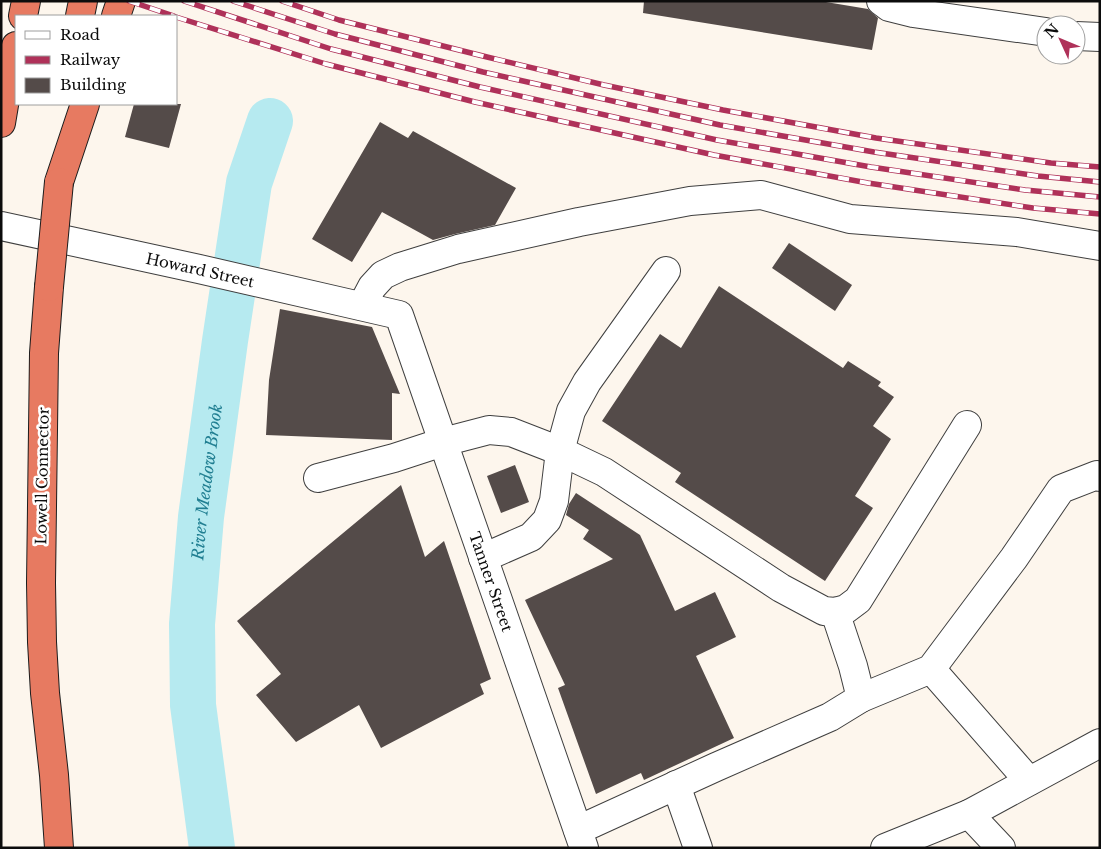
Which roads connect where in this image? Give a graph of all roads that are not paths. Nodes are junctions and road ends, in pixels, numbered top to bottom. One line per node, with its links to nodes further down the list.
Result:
1 (83, 1): 4 (highway)
2 (121, 1): 5 (highway)
3 (881, 1): 6 (street)
4 (80, 15)
5 (116, 15)
6 (1036, 31)
7 (1086, 36): 8 (street)
8 (1100, 37)
9 (15, 51): 12 (highway)
10 (67, 105): 13 (highway, Lowell Connector)
11 (85, 105): 13 (highway)
12 (1, 123)
13 (58, 182): 33 (highway, Lowell Connector, bridge)
14 (1, 226): 17 (street, Howard Street)
15 (1100, 246): 17 (street)
16 (666, 272): 21 (street)
17 (362, 306): 18 (street, Howard Street)
18 (399, 315): 20 (street, Tanner Street)
19 (967, 426): 25 (street)
20 (443, 442): 21 (street); 23 (street); 24 (street, Tanner Street)
21 (560, 451): 24 (street); 25 (street)
22 (1100, 477): 26 (street)
23 (318, 478)
24 (483, 558): 32 (street, Tanner Street)
25 (835, 612): 27 (street)
26 (931, 669): 27 (street); 29 (street)
27 (861, 698): 30 (street)
28 (1100, 743): 29 (street)
29 (1029, 781): 31 (street)
30 (676, 785): 32 (street); 34 (street)
31 (969, 814): 35 (street); 36 (street)
32 (581, 839)
33 (59, 848)
34 (698, 848)
35 (885, 848)
36 (1001, 848)

